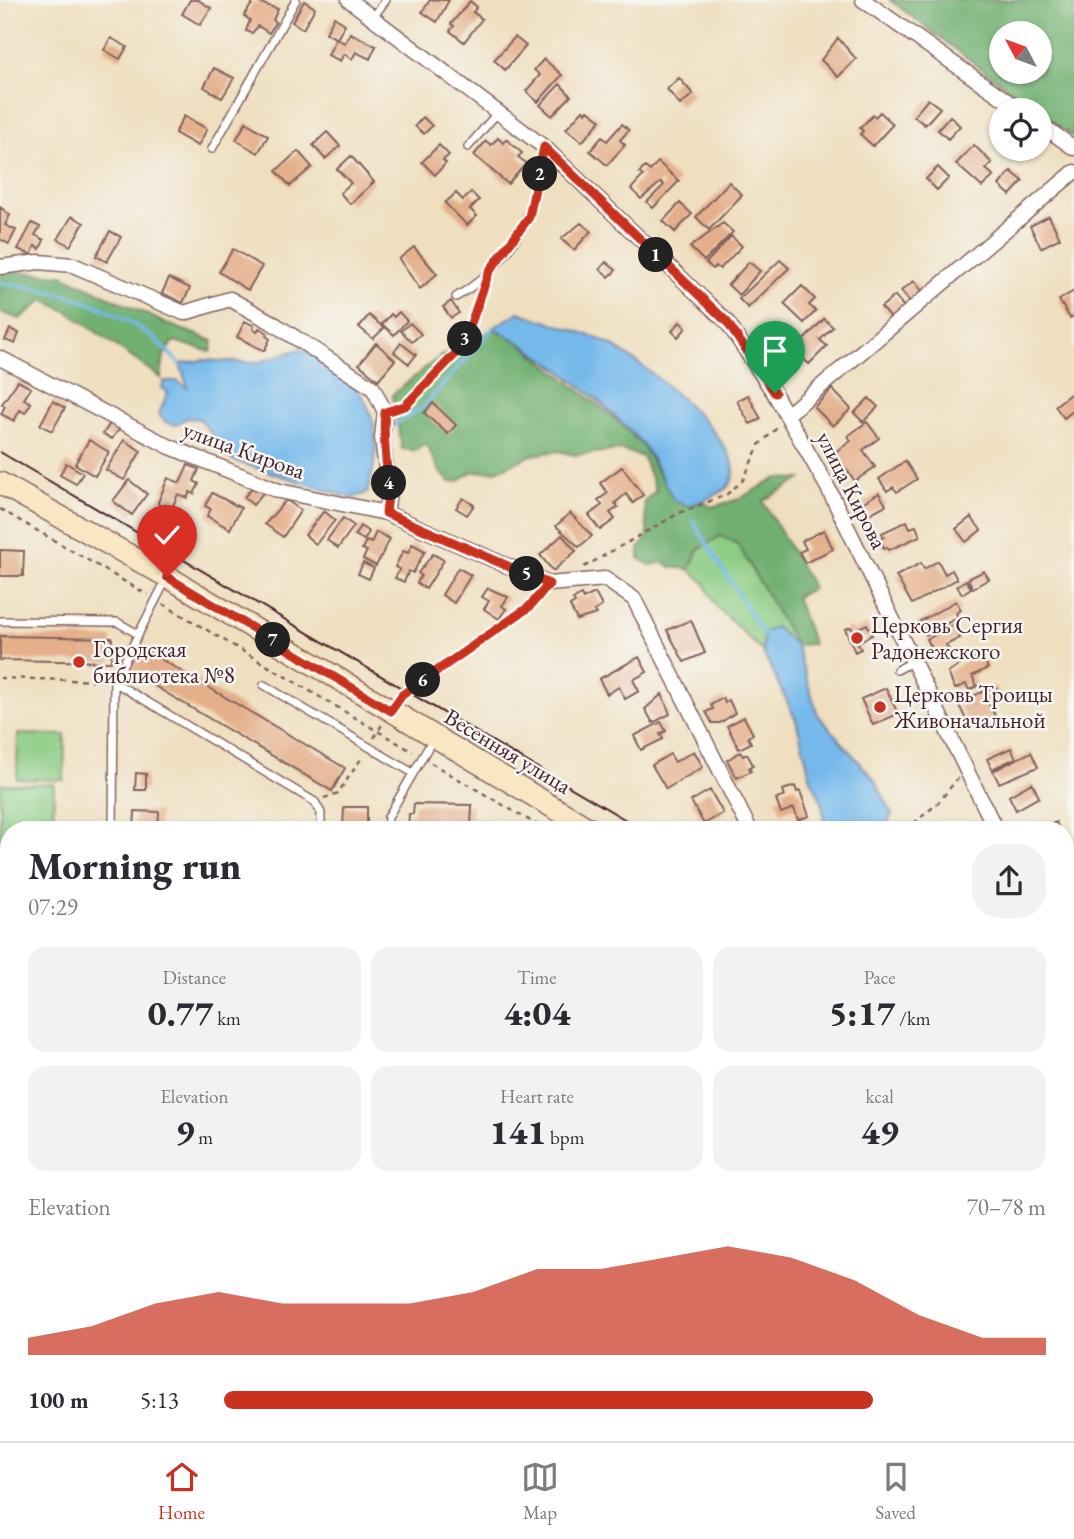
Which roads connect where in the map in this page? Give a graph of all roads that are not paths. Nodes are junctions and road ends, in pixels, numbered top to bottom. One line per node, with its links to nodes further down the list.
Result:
1 (296, 0): 12 (lane)
2 (349, 0): 5 (street, улица Кирова)
3 (386, 0): 5 (lane)
4 (863, 0): 6 (street)
5 (374, 16): 7 (street, улица Кирова)
6 (1003, 98)
7 (498, 112): 9 (lane); 10 (street, улица Кирова)
8 (1052, 132): 11 (street)
9 (468, 147)
10 (544, 147): 15 (lane); 17 (street, улица Кирова)
11 (1074, 148)
12 (212, 149)
13 (1074, 173): 17 (street)
14 (0, 267): 19 (street)
15 (456, 296)
16 (0, 358): 19 (street, улица Кирова)
17 (784, 420): 24 (street, улица Кирова)
18 (0, 483): 20 (main road, Весенняя улица)
19 (386, 513): 21 (street, улица Кирова)
20 (167, 577): 23 (lane); 28 (main road, Весенняя улица)
21 (549, 584): 28 (lane); 35 (street, улица Кирова)
22 (0, 621): 23 (lane)
23 (138, 634): 26 (lane)
24 (912, 662): 25 (lane); 36 (street, улица Кирова)
25 (897, 670)
26 (114, 682): 31 (lane); 32 (lane)
27 (264, 685): 30 (lane)
28 (391, 711): 29 (main road, Весенняя улица)
29 (434, 738): 30 (lane); 34 (main road, Весенняя улица)
30 (413, 774): 33 (lane)
31 (113, 821)
32 (321, 821)
33 (388, 821)
34 (576, 821)
35 (745, 821)
36 (992, 821)

